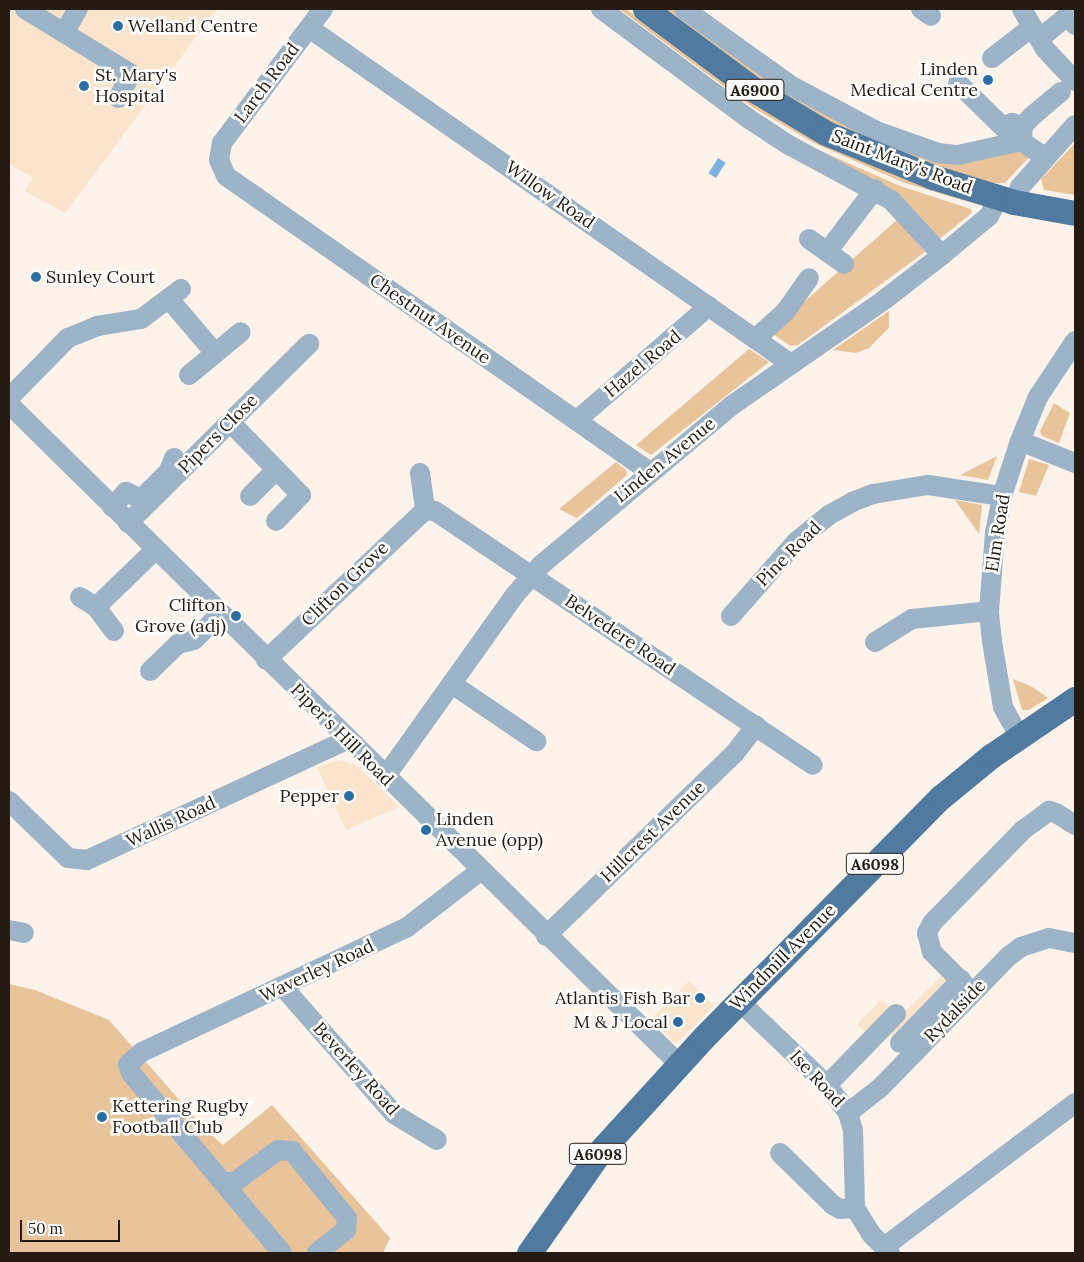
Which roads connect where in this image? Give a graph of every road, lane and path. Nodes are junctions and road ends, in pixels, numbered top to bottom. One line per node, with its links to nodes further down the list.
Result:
1 (78, 9): 10 (street)
2 (324, 9): 9 (street, Larch Road)
3 (601, 9): 20 (street, Saint Mary's Road)
4 (644, 9): 21 (main road, Saint Mary's Road / A6900)
5 (684, 9): 17 (street, Saint Mary's Road)
6 (1022, 9): 11 (street)
7 (31, 10): 10 (street)
8 (1075, 25): 11 (street)
9 (309, 28): 19 (street, Larch Road); 28 (street, Willow Road)
10 (64, 33): 15 (street)
11 (1035, 33): 12 (street); 14 (street)
12 (992, 58)
13 (958, 83): 17 (street)
14 (1068, 86): 17 (street)
15 (118, 98)
16 (1075, 125): 18 (street, Linden Avenue)
17 (1022, 134): 18 (street)
18 (1046, 158): 21 (street, Linden Avenue)
19 (219, 160): 38 (street, Chestnut Avenue)
20 (875, 189): 24 (street); 25 (street, Saint Mary's Road)
21 (1007, 200): 22 (main road, Saint Mary's Road / A6900); 25 (street, Linden Avenue)
22 (1075, 213)
23 (809, 239): 24 (street)
24 (827, 252): 26 (street)
25 (942, 255): 34 (street, Linden Avenue)
26 (844, 264)
27 (809, 278): 30 (street)
28 (709, 306): 30 (street, Willow Road); 38 (street, Hazel Road)
29 (241, 332): 33 (street)
30 (755, 339): 34 (street, Willow Road)
31 (1075, 341): 40 (street, Elm Road)
32 (308, 344): 39 (street, Pipers Close)
33 (215, 353): 35 (street); 36 (street)
34 (791, 364): 44 (street, Linden Avenue)
35 (189, 375)
36 (9, 398)
37 (9, 404): 48 (street, Piper's Hill Road)
38 (577, 420): 44 (street, Chestnut Avenue)
39 (230, 422): 43 (street); 51 (street, Pipers Close)
40 (1020, 442): 42 (street); 47 (street, Elm Road)
41 (174, 458): 48 (street)
42 (1075, 463)
43 (276, 470): 46 (street); 50 (street)
44 (650, 472): 53 (street, Linden Avenue)
45 (420, 473): 49 (street)
46 (250, 496)
47 (1002, 496): 54 (street, Elm Road); 56 (street, Pine Road)
48 (112, 507): 51 (street, Piper's Hill Road)
49 (425, 510): 53 (street, Belvedere Road); 59 (street, Clifton Grove)
50 (276, 521)
51 (128, 524): 52 (street, Piper's Hill Road)
52 (155, 550): 55 (street, Piper's Hill Road); 57 (street)
53 (532, 575): 61 (street, Linden Avenue); 63 (street, Belvedere Road)
54 (989, 611): 58 (street); 64 (street, Elm Road)
55 (219, 615): 59 (street, Piper's Hill Road); 60 (street)
56 (731, 616)
57 (114, 632)
58 (875, 642)
59 (266, 660): 65 (street, Piper's Hill Road)
60 (150, 671)
61 (452, 684): 66 (street); 68 (street, Linden Avenue)
62 (1075, 699): 64 (main road, Windmill Avenue / A6098)
63 (756, 726): 67 (street, Belvedere Road); 72 (street, Hillcrest Avenue)
64 (1019, 736): 76 (main road, Windmill Avenue / A6098)
65 (347, 740): 68 (street, Piper's Hill Road); 69 (street, Wallis Road)
66 (536, 740)
67 (813, 765)
68 (384, 777): 71 (street, Piper's Hill Road)
69 (9, 801)
70 (1075, 826): 74 (street)
71 (480, 871): 72 (street, Piper's Hill Road); 75 (street, Waverley Road)
72 (546, 936): 79 (street, Piper's Hill Road)
73 (1075, 943): 74 (street, Rydalside)
74 (967, 986): 78 (street); 82 (street, Rydalside)
75 (282, 987): 83 (street, Beverley Road); 85 (street, Waverley Road)
76 (739, 1001): 79 (main road, Windmill Avenue / A6098); 80 (street, Ise Road)
77 (896, 1014): 80 (street)
78 (900, 1042)
79 (678, 1063): 90 (main road, Windmill Avenue / A6098)
80 (827, 1084): 82 (street, Ise Road)
81 (1075, 1103): 87 (street)
82 (848, 1112): 86 (street, Ise Road)
83 (437, 1140)
84 (780, 1153): 86 (street)
85 (223, 1182): 88 (street); 89 (street)
86 (855, 1208): 87 (street, Ise Road)
87 (887, 1250)
88 (282, 1253)
89 (317, 1253)
90 (529, 1253)

